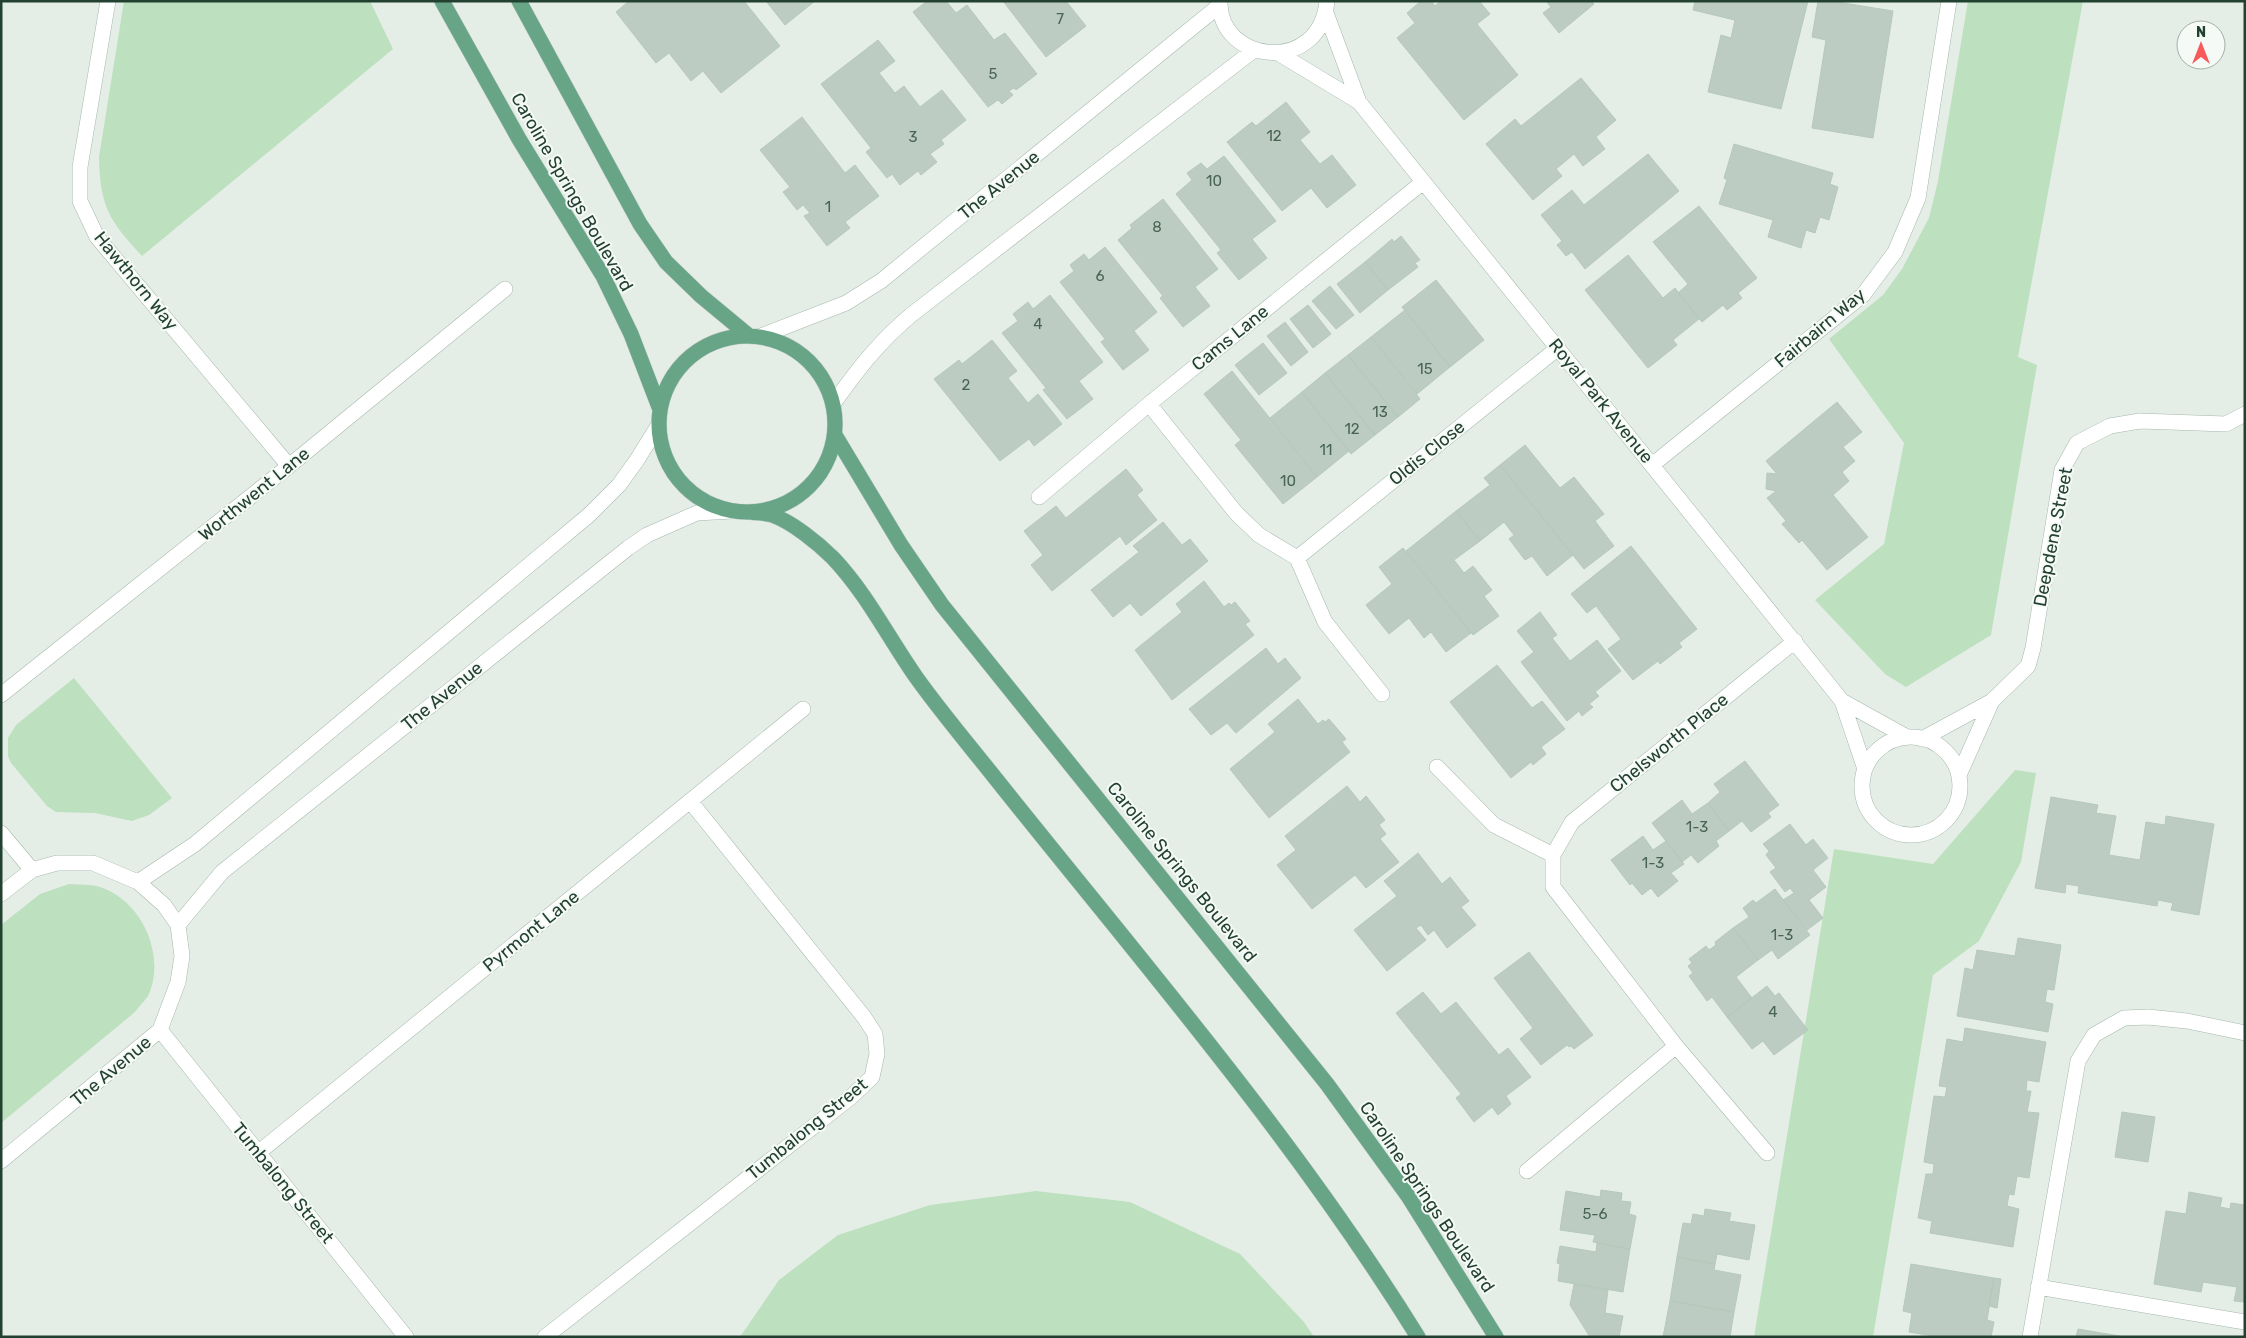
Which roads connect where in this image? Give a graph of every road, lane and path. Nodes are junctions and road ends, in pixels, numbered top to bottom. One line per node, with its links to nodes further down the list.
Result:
1 (108, 1): 21 (street, Hawthorn Way)
2 (442, 1): 16 (main road, Caroline Springs Boulevard)
3 (519, 1): 12 (main road)
4 (1949, 1): 20 (street, Fairbairn Way)
5 (1220, 3): 7 (street); 12 (street, The Avenue)
6 (1326, 7): 8 (street); 9 (street, Royal Park Avenue)
7 (1254, 50): 8 (street); 14 (street)
8 (1278, 54): 9 (street, Royal Park Avenue)
9 (1359, 102): 10 (street, Royal Park Avenue)
10 (1423, 182): 13 (street, Royal Park Avenue); 15 (street, Cams Lane)
11 (505, 290): 21 (street, Worthwent Lane)
12 (754, 336): 14 (main road); 16 (main road)
13 (1558, 348): 20 (street, Royal Park Avenue); 25 (street, Oldis Close)
14 (833, 404): 19 (main road)
15 (1149, 404): 22 (street, Cams Lane); 25 (street)
16 (659, 407): 18 (main road)
17 (2245, 414): 30 (street, Deepdene Street)
18 (658, 426): 23 (main road); 40 (street)
19 (835, 435): 24 (main road); 55 (main road, Caroline Springs Boulevard)
20 (1652, 464): 26 (street, Royal Park Avenue)
21 (288, 466): 28 (street, Worthwent Lane)
22 (1039, 497)
23 (732, 512): 24 (main road); 42 (street, The Avenue)
24 (751, 512): 54 (main road)
25 (1297, 558): 27 (street)
26 (1795, 641): 29 (street, Royal Park Avenue); 38 (street, Chelsworth Place)
27 (1382, 694)
28 (1, 695)
29 (1842, 701): 32 (street, Royal Park Avenue); 34 (street, Royal Park Avenue)
30 (1992, 701): 32 (street, Deepdene Street); 35 (street, Deepdene Street)
31 (803, 709): 36 (street, Pyrmont Lane)
32 (1915, 738): 34 (street); 35 (street)
33 (1437, 767): 38 (street)
34 (1865, 769): 35 (street)
35 (1959, 775)
36 (690, 801): 46 (street, Pyrmont Lane); 53 (street, Tumbalong Street)
37 (1, 833): 39 (street)
38 (1553, 855): 45 (street, Chelsworth Place)
39 (32, 870): 40 (street, The Avenue); 41 (street, The Avenue)
40 (138, 882): 42 (street, The Avenue)
41 (1, 894)
42 (178, 925): 43 (street, The Avenue)
43 (160, 1030): 46 (street, Tumbalong Street); 48 (street, The Avenue)
44 (2245, 1033): 50 (street)
45 (1676, 1046): 47 (street, Chelsworth Place); 49 (street)
46 (258, 1153): 52 (street, Tumbalong Street)
47 (1767, 1153)
48 (1, 1161)
49 (1526, 1171)
50 (2038, 1287): 51 (street); 56 (street)
51 (2245, 1322)
52 (406, 1337)
53 (545, 1337)
54 (1418, 1337)
55 (1496, 1337)
56 (2030, 1337)

